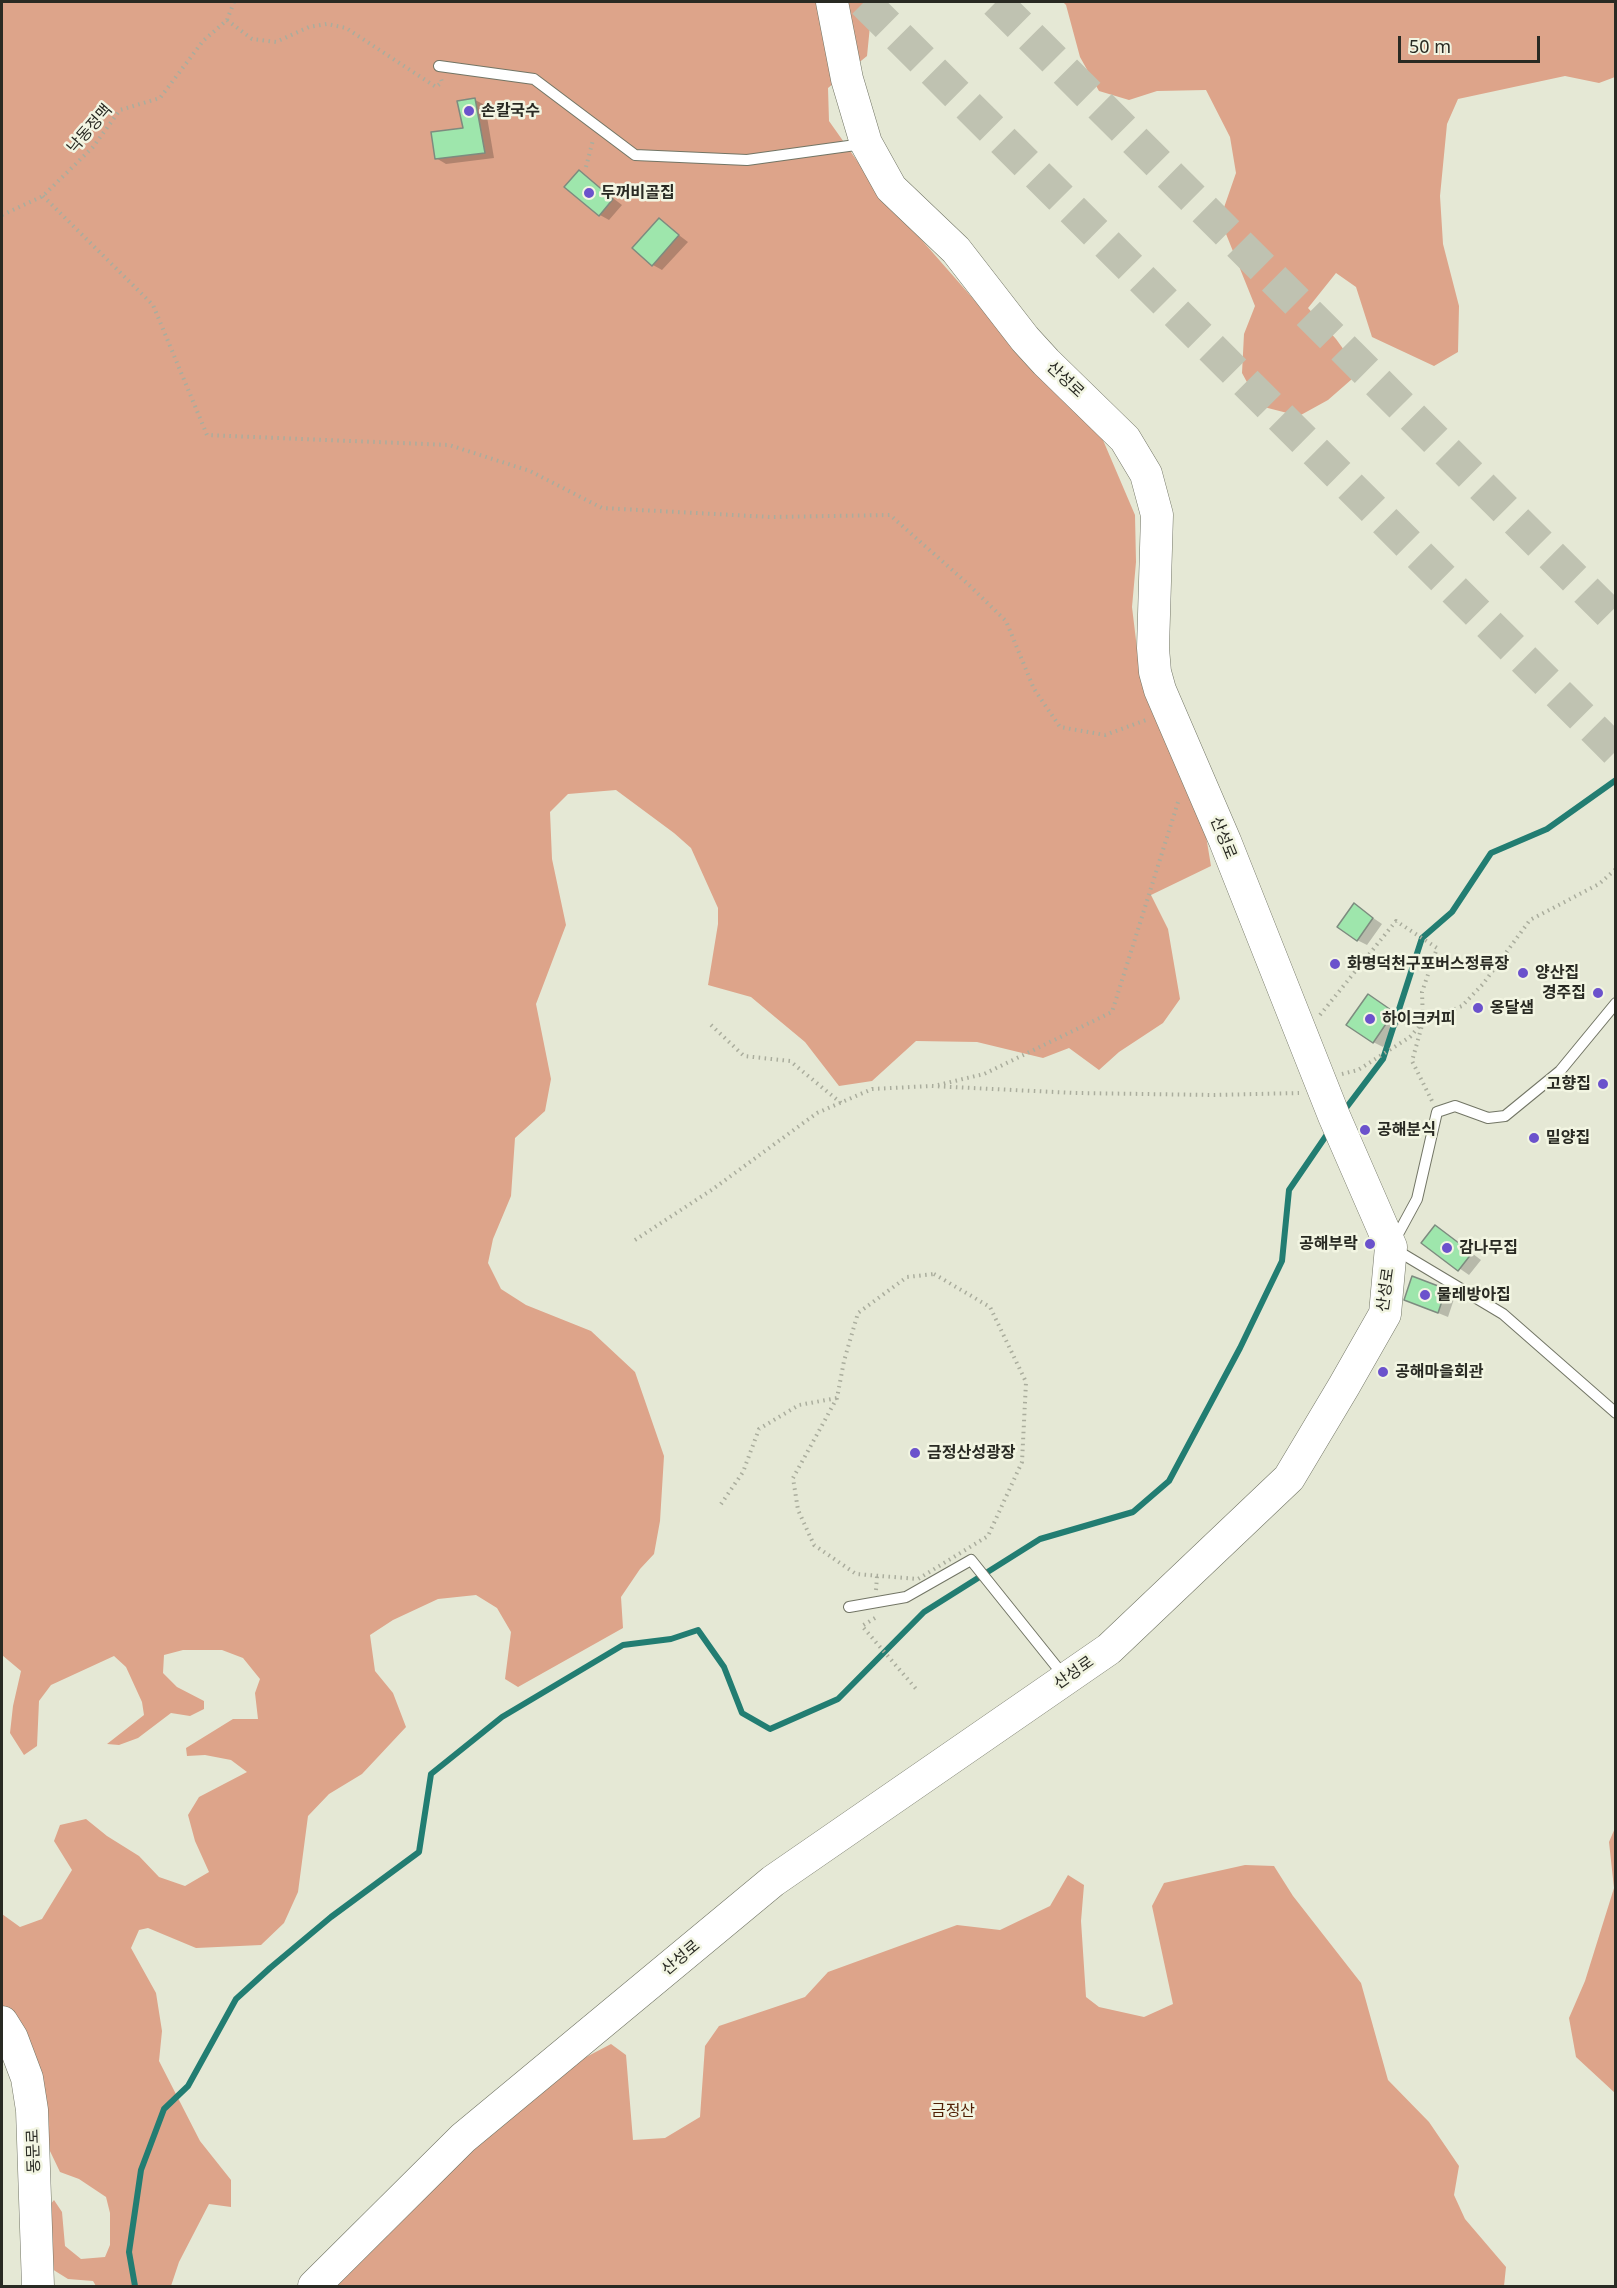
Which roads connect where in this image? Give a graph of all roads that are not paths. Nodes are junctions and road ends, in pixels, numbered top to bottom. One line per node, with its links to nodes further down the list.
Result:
1 (832, 2): 3 (main road, 산성로)
2 (439, 66): 3 (lane)
3 (866, 143): 5 (main road, 산성로)
4 (1616, 1003): 5 (lane)
5 (1391, 1247): 6 (lane); 8 (main road, 산성로)
6 (1616, 1413)
7 (849, 1607): 8 (lane)
8 (1066, 1679): 11 (main road, 산성로)
9 (2, 2022): 10 (main road, 동문로)
10 (38, 2286)
11 (314, 2286)

